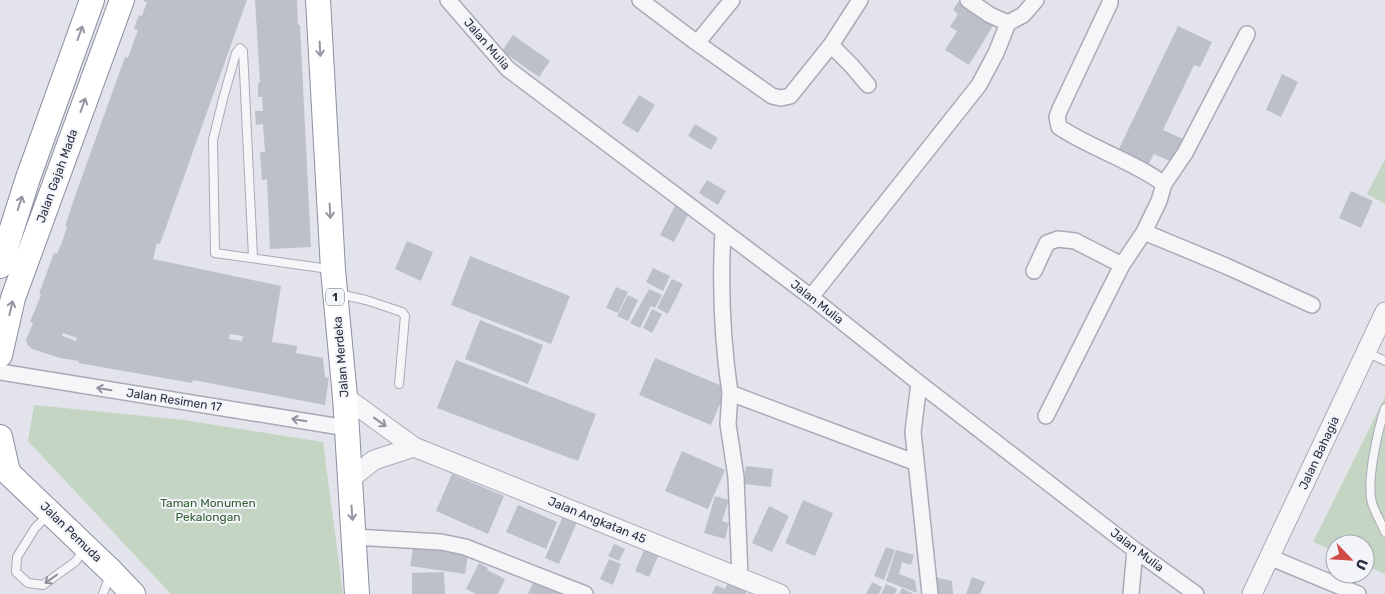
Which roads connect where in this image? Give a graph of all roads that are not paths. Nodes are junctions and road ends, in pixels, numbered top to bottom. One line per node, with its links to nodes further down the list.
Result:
1 (92, 0): 19 (highway, one-way to 1)
2 (122, 0): 20 (highway, Jalan Gajah Mada, one-way to 2)
3 (318, 0): 25 (highway, Jalan Merdeka / 1, one-way to 25)
4 (640, 0): 13 (street)
5 (732, 0): 13 (street)
6 (860, 0): 14 (street)
7 (968, 0): 11 (street)
8 (1036, 0): 11 (street)
9 (1110, 0): 16 (street)
10 (450, 1): 17 (street, Jalan Mulia)
11 (1008, 23): 26 (street)
12 (1247, 34): 16 (street)
13 (697, 43): 14 (street)
14 (830, 45): 15 (street)
15 (868, 86)
16 (1164, 184): 18 (street)
17 (723, 231): 26 (street, Jalan Mulia); 35 (street)
18 (1144, 232): 22 (street); 27 (street)
19 (10, 234): 20 (highway); 23 (highway)
20 (33, 242): 30 (highway, Jalan Gajah Mada, one-way to 20)
21 (253, 257): 21 (lane); 25 (lane)
22 (1122, 264): 24 (street); 38 (street)
23 (0, 266)
24 (1034, 271)
25 (334, 282): 34 (lane); 36 (highway, Jalan Merdeka / 1)
26 (811, 296): 33 (street, Jalan Mulia)
27 (1312, 305)
28 (1385, 312): 29 (street, Jalan Bahagia)
29 (1366, 352): 31 (lane); 50 (street, Jalan Bahagia)
30 (0, 355)
31 (1385, 361)
32 (0, 372): 39 (street, Jalan Resimen 17, one-way to 32)
33 (919, 383): 42 (street); 49 (street, Jalan Mulia)
34 (399, 384)
35 (730, 393): 42 (street); 52 (street)
36 (345, 397): 39 (highway, Jalan Merdeka / 1); 41 (street, Jalan Angkatan 45, one-way to 41)
37 (1385, 408): 46 (lane)
38 (1046, 416)
39 (347, 428): 44 (highway, Jalan Merdeka / 1)
40 (0, 437): 43 (highway)
41 (414, 447): 44 (street); 52 (street, Jalan Angkatan 45)
42 (914, 462): 58 (street)
43 (4, 468): 45 (highway, Jalan Pemuda)
44 (350, 479): 47 (highway, Jalan Merdeka / 1, one-way to 47)
45 (51, 513): 48 (highway, Jalan Pemuda); 48 (lane, one-way to 45)
46 (1385, 532)
47 (354, 537): 55 (highway, Jalan Merdeka / 1); 56 (street)
48 (86, 547): 51 (highway, Jalan Pemuda)
49 (1135, 550): 59 (street); 60 (street, Jalan Mulia)
50 (1269, 557): 61 (street, Jalan Bahagia); 62 (street)
51 (111, 571): 53 (lane); 54 (highway, Jalan Pemuda)
52 (740, 577): 57 (street, Jalan Angkatan 45)
53 (103, 594)
54 (133, 594)
55 (357, 594)
56 (585, 594)
57 (780, 594)
58 (930, 594)
59 (1131, 594)
60 (1196, 594)
61 (1252, 594)
62 (1358, 594)

